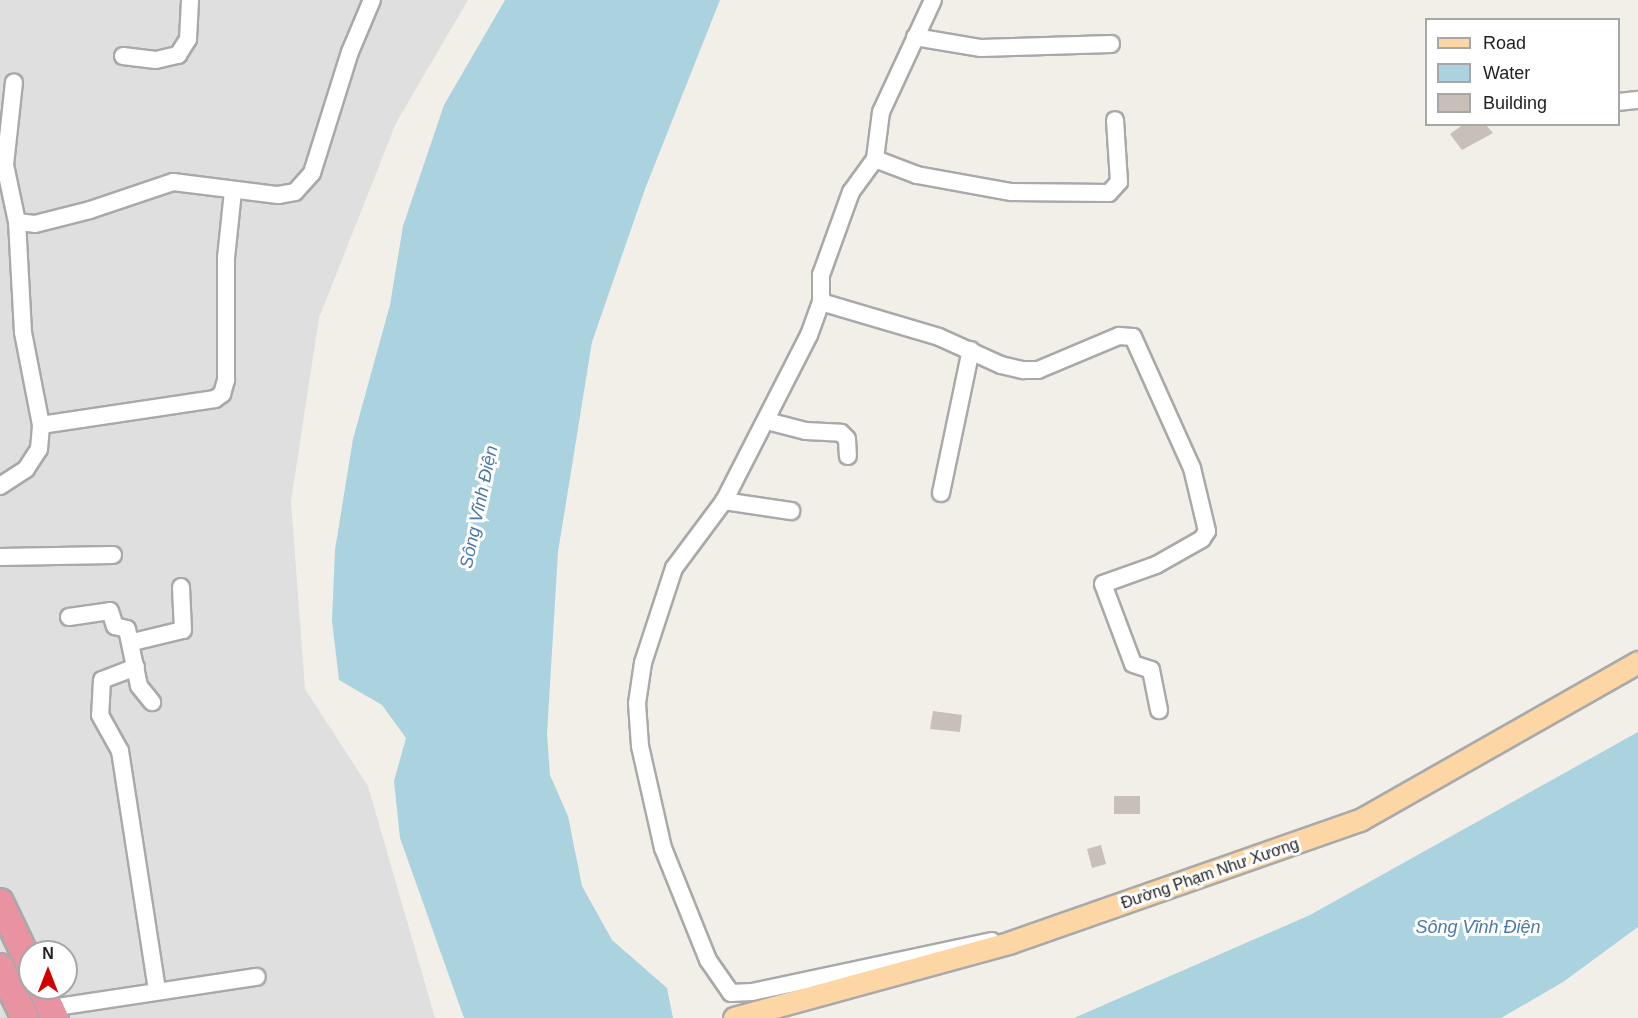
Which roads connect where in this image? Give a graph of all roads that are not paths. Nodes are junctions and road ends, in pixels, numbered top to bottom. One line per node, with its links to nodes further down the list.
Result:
1 (190, 0): 6 (street)
2 (372, 0): 12 (street)
3 (933, 0): 4 (street)
4 (915, 37): 5 (street); 11 (street)
5 (1112, 44)
6 (123, 56)
7 (15, 82): 13 (street)
8 (1638, 100): 9 (street)
9 (1620, 102)
10 (1115, 120): 11 (street)
11 (875, 159): 14 (street)
12 (233, 191): 13 (street); 17 (street)
13 (17, 222): 17 (street)
14 (821, 302): 15 (street); 16 (street)
15 (971, 350): 20 (street); 31 (street)
16 (767, 421): 18 (street); 21 (street)
17 (41, 425): 19 (street)
18 (848, 456)
19 (0, 486)
20 (941, 493)
21 (724, 501): 22 (street); 34 (street)
22 (791, 511)
23 (113, 555): 24 (street)
24 (0, 557)
25 (181, 587): 27 (street)
26 (69, 617): 27 (street)
27 (133, 642): 29 (street)
28 (1638, 662): 34 (main road, Đường Phạm Như Xương)
29 (136, 667): 30 (street); 37 (street)
30 (152, 702)
31 (1159, 710)
32 (0, 902): 33 (highway)
33 (18, 940)
34 (1011, 942): 39 (main road, Đường Phạm Như Xương)
35 (0, 967): 40 (highway)
36 (257, 977): 37 (street)
37 (157, 989): 38 (street)
38 (49, 1005)
39 (742, 1015)
40 (25, 1018)

